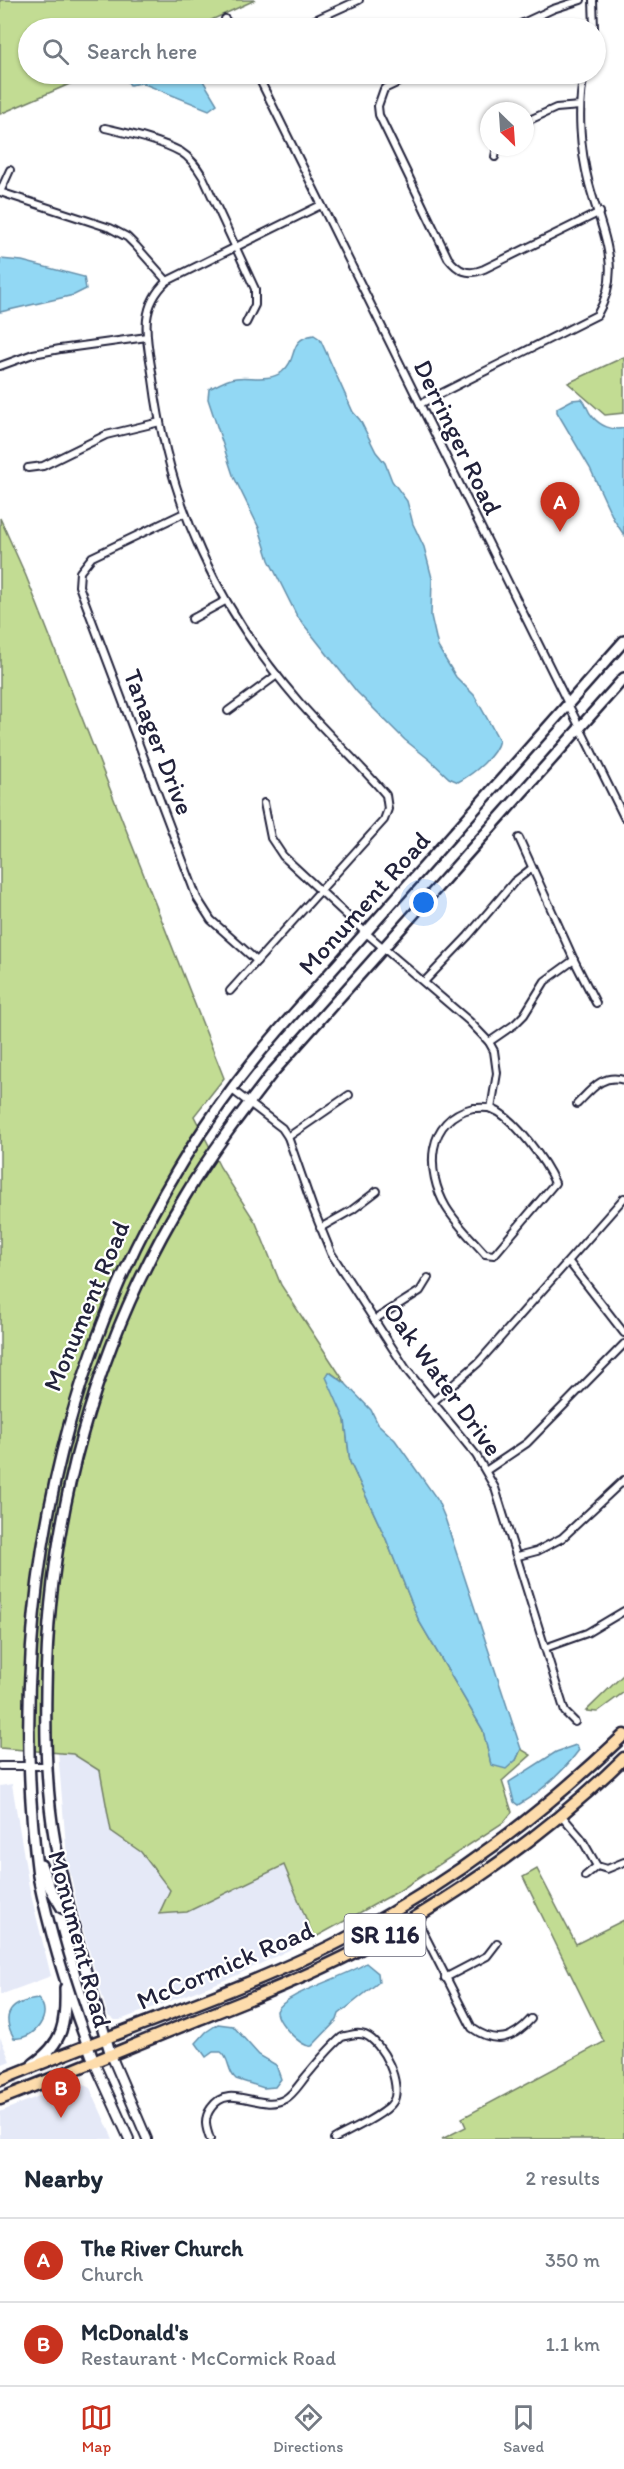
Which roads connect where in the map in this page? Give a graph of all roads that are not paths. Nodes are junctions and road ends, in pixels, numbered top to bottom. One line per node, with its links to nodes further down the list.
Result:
1 (359, 0): 4 (street)
2 (580, 0): 5 (street)
3 (593, 0): 6 (street)
4 (319, 18)
5 (534, 18)
6 (594, 18)
7 (262, 84): 15 (street, Derringer Road)
8 (395, 84): 16 (street)
9 (583, 84): 10 (street)
10 (580, 106): 11 (street); 16 (street)
11 (534, 118)
12 (105, 128): 18 (street)
13 (10, 170): 14 (street)
14 (0, 192): 19 (street)
15 (321, 206): 18 (street); 24 (street, Derringer Road)
16 (600, 212): 17 (street)
17 (615, 244)
18 (236, 247): 19 (street); 21 (street)
19 (167, 282): 22 (street)
20 (614, 296): 24 (street)
21 (246, 323)
22 (147, 336): 23 (street); 25 (street)
23 (0, 366)
24 (420, 404): 33 (street, Derringer Road)
25 (160, 422): 26 (street); 27 (street)
26 (28, 468)
27 (184, 513): 28 (street); 44 (street, Tanager Drive)
28 (225, 601): 29 (street); 31 (street)
29 (192, 619)
30 (624, 641): 33 (main road, Monument Road)
31 (277, 675): 34 (street); 40 (street)
32 (624, 678): 35 (main road, Monument Road)
33 (568, 704): 35 (street, Derringer Road); 41 (main road, Monument Road)
34 (228, 711)
35 (580, 727): 37 (street, Derringer Road); 42 (main road, Monument Road)
36 (264, 803): 40 (street)
37 (624, 817)
38 (519, 838): 39 (street)
39 (532, 868): 43 (street); 45 (street)
40 (321, 890): 41 (street); 44 (street)
41 (366, 933): 42 (street); 50 (main road, Monument Road)
42 (383, 947): 45 (street); 52 (main road, Monument Road)
43 (574, 960): 47 (street); 48 (street)
44 (257, 961): 46 (street)
45 (424, 982): 48 (street)
46 (230, 991)
47 (596, 1003)
48 (489, 1042): 54 (street)
49 (624, 1080): 53 (street)
50 (231, 1089): 52 (street, Oak Water Drive); 74 (main road, Monument Road)
51 (349, 1095): 55 (street)
52 (249, 1103): 55 (street, Oak Water Drive); 75 (main road, Monument Road)
53 (577, 1104)
54 (491, 1108): 54 (street)
55 (288, 1137): 58 (street, Oak Water Drive)
56 (377, 1191): 58 (street)
57 (624, 1198): 59 (street)
58 (321, 1228): 61 (street, Oak Water Drive)
59 (569, 1262): 62 (street); 64 (street)
60 (428, 1278): 61 (street)
61 (374, 1320): 64 (street, Oak Water Drive)
62 (624, 1333)
63 (624, 1344): 65 (street)
64 (433, 1402): 65 (street, Oak Water Drive)
65 (487, 1470): 67 (street, Oak Water Drive)
66 (624, 1480): 67 (street)
67 (518, 1556): 69 (street, Oak Water Drive)
68 (624, 1611): 69 (street)
69 (545, 1648): 70 (street, Oak Water Drive)
70 (575, 1722)
71 (624, 1735): 77 (main road, McCormick Road / SR 116)
72 (624, 1758): 76 (main road, McCormick Road / SR 116)
73 (0, 1766): 74 (street)
74 (24, 1766): 75 (street); 78 (main road, Monument Road)
75 (46, 1766): 86 (main road, Monument Road)
76 (561, 1815): 80 (main road, McCormick Road / SR 116); 83 (street)
77 (526, 1822): 79 (main road, McCormick Road / SR 116); 80 (main road)
78 (33, 1843): 86 (main road); 91 (main road, Monument Road)
79 (500, 1843): 82 (main road); 85 (main road, McCormick Road / SR 116)
80 (517, 1849): 82 (main road, McCormick Road / SR 116)
81 (624, 1862): 83 (street)
82 (497, 1863): 87 (main road, McCormick Road / SR 116)
83 (597, 1866): 84 (street)
84 (585, 1876)
85 (431, 1890): 88 (main road, McCormick Road / SR 116); 90 (main road)
86 (69, 1910): 95 (main road, Monument Road)
87 (416, 1918): 90 (main road, McCormick Road / SR 116); 92 (street)
88 (345, 1939): 93 (main road); 95 (main road, McCormick Road / SR 116)
89 (497, 1943): 92 (street)
90 (358, 1949): 93 (main road, McCormick Road / SR 116)
91 (64, 1973): 96 (main road, Monument Road); 99 (main road)
92 (445, 1978): 94 (street)
93 (272, 1990): 97 (main road, McCormick Road / SR 116)
94 (531, 2019)
95 (106, 2039): 96 (main road, McCormick Road / SR 116); 97 (main road, Monument Road)
96 (87, 2045): 98 (main road, Monument Road); 99 (main road, McCormick Road / SR 116)
97 (111, 2055): 98 (main road, McCormick Road / SR 116); 103 (street, Monument Road)
98 (94, 2062): 101 (main road, McCormick Road / SR 116); 102 (street, Monument Road)
99 (22, 2071): 100 (main road, McCormick Road / SR 116)
100 (0, 2080)
101 (0, 2099)
102 (129, 2139)
103 (147, 2139)
104 (210, 2139): 105 (street)
105 (334, 2139)

